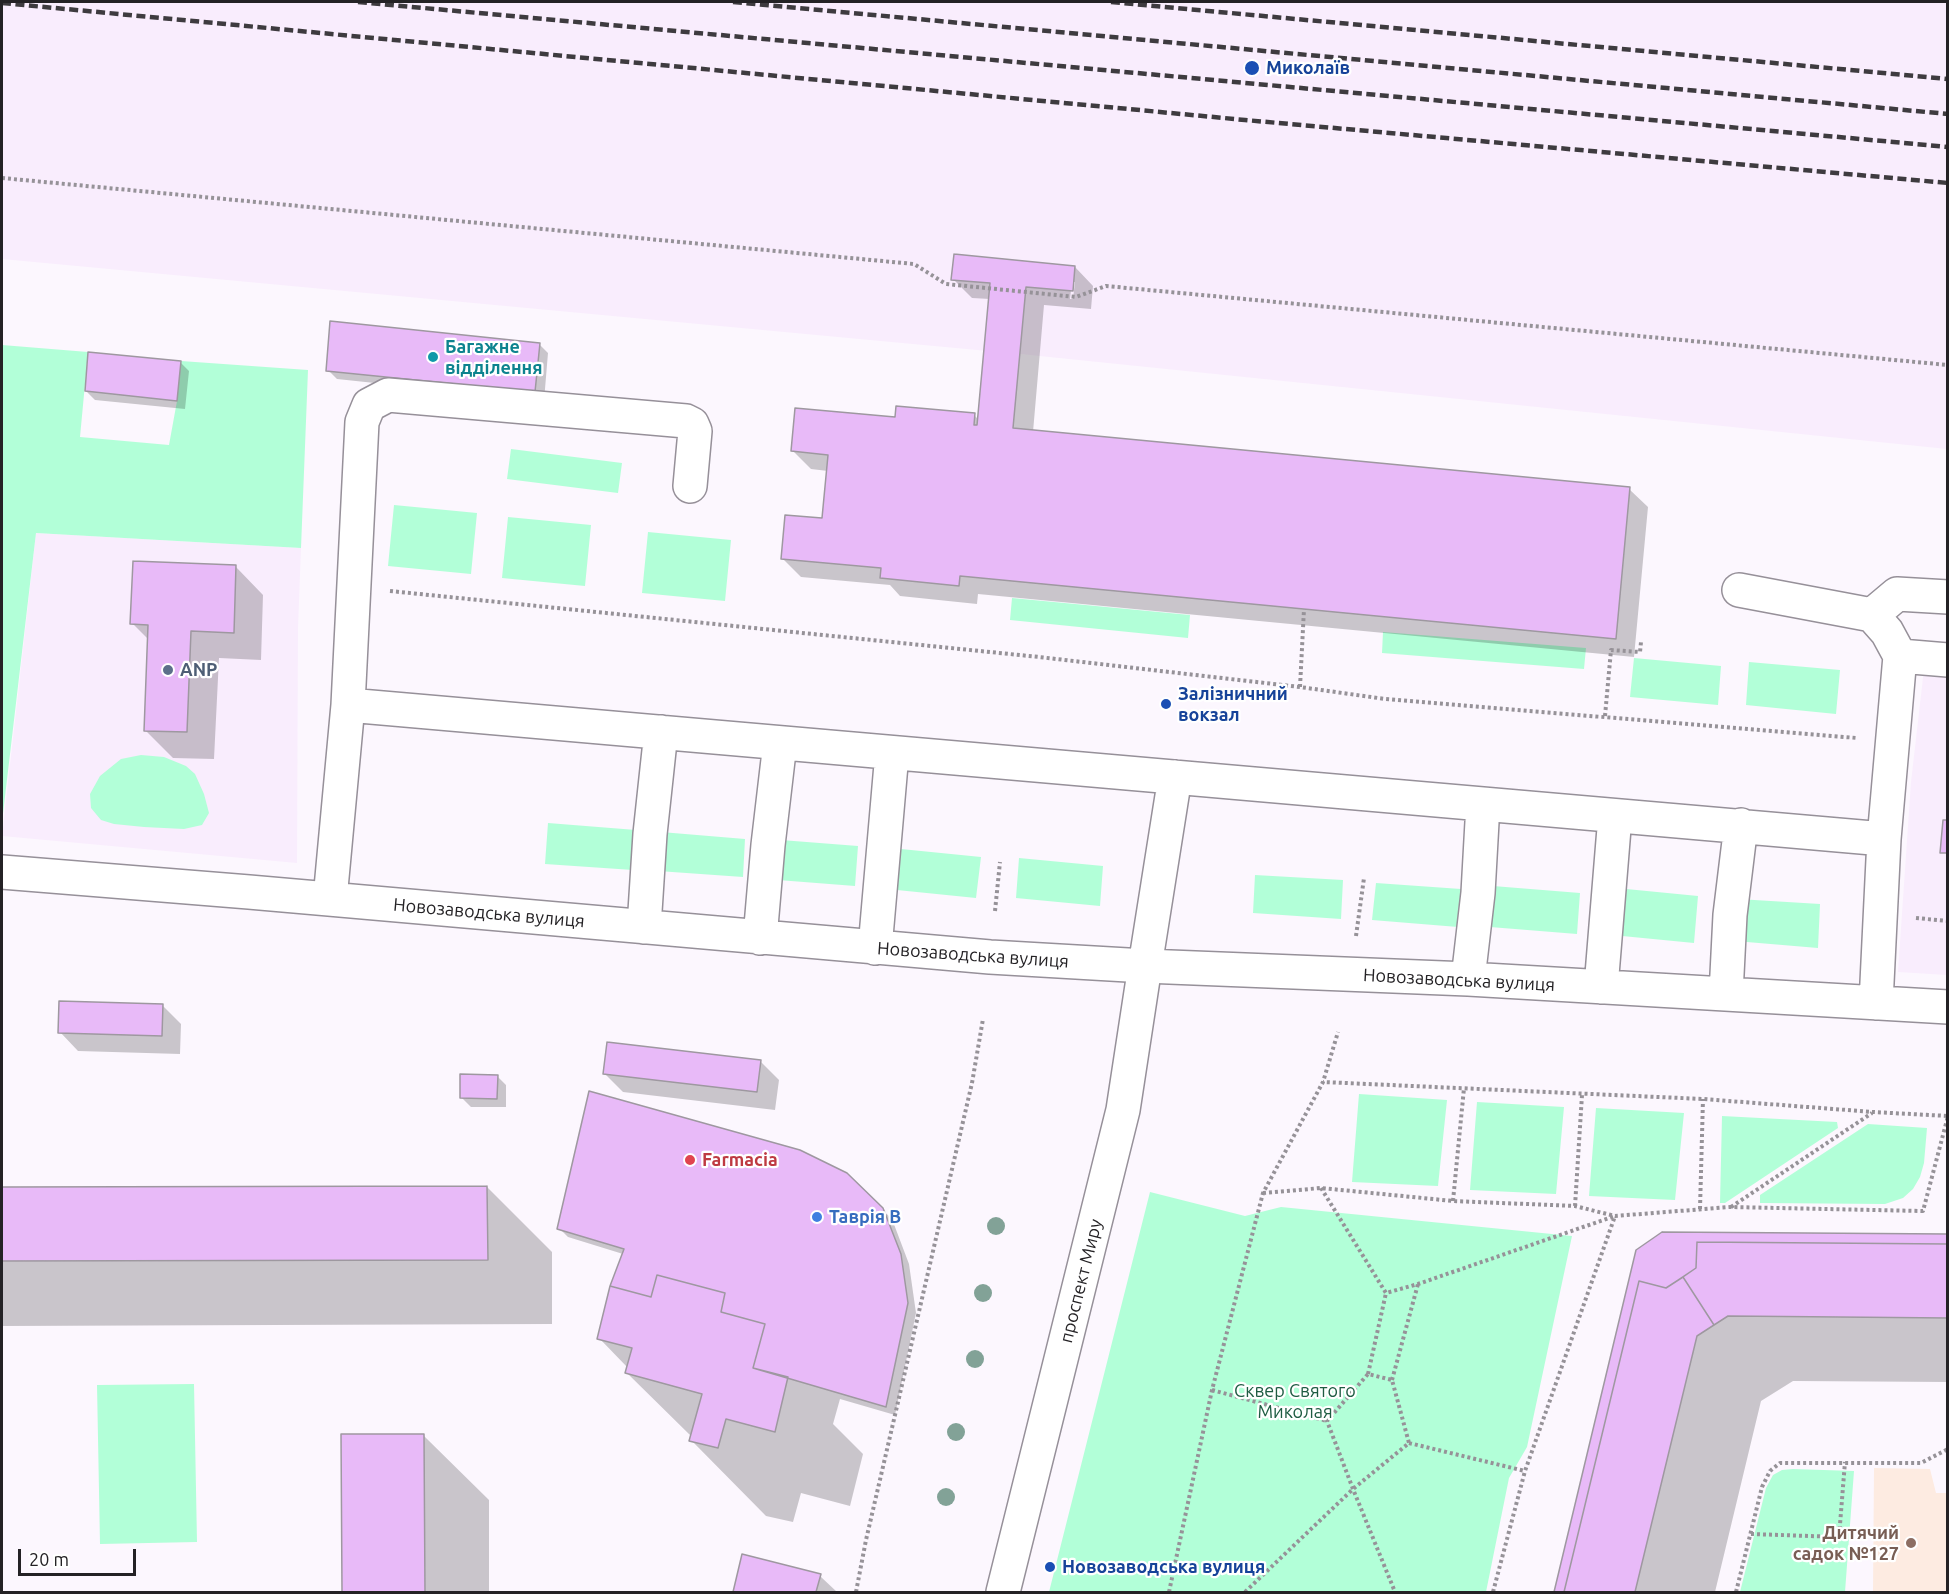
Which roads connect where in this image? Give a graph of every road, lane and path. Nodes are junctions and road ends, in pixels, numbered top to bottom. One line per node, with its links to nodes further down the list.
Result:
1 (2, 178): 2 (path)
2 (1947, 365)
3 (690, 486): 4 (street)
4 (354, 587): 12 (path); 13 (street)
5 (1739, 590): 8 (street)
6 (1947, 597): 8 (street)
7 (1304, 609): 12 (path)
8 (1872, 615): 10 (street)
9 (1641, 642): 14 (path)
10 (1900, 656): 11 (street); 16 (street)
11 (1947, 660)
12 (1300, 687): 14 (path)
13 (348, 705): 15 (street); 27 (street)
14 (1605, 716): 16 (path)
15 (660, 732): 17 (street); 31 (street)
16 (1892, 742): 23 (street)
17 (780, 743): 18 (street); 33 (street)
18 (892, 753): 19 (street); 34 (street)
19 (1175, 777): 20 (street); 35 (street, проспект Миру)
20 (1483, 804): 21 (street); 36 (street)
21 (1615, 816): 22 (street); 37 (street)
22 (1741, 825): 23 (street); 38 (street)
23 (1884, 839): 39 (street)
24 (1000, 862): 28 (path)
25 (2, 872): 27 (street, Новозаводська вулиця)
26 (1364, 879): 32 (path)
27 (330, 899): 31 (street, Новозаводська вулиця)
28 (994, 911)
29 (1913, 918): 30 (path)
30 (1947, 921)
31 (644, 927): 33 (street, Новозаводська вулиця)
32 (1356, 936)
33 (760, 938): 34 (street, Новозаводська вулиця)
34 (875, 948): 35 (street, Новозаводська вулиця)
35 (1145, 966): 36 (street, Новозаводська вулиця); 68 (street, проспект Миру)
36 (1468, 979): 37 (street, Новозаводська вулиця)
37 (1601, 987): 38 (street, Новозаводська вулиця)
38 (1725, 994): 39 (street, Новозаводська вулиця)
39 (1876, 1003): 40 (street, Новозаводська вулиця)
40 (1947, 1007)
41 (983, 1019): 67 (path)
42 (1338, 1032): 43 (path)
43 (1323, 1082): 44 (path); 49 (path)
44 (1464, 1088): 45 (path); 50 (path)
45 (1582, 1095): 46 (path); 51 (path)
46 (1703, 1099): 47 (path); 53 (path)
47 (1873, 1112): 52 (path); 52 (path)
48 (1321, 1188): 49 (path); 50 (path); 56 (path)
49 (1263, 1193): 59 (path)
50 (1453, 1201): 51 (path)
51 (1575, 1206): 54 (path)
52 (1730, 1207): 53 (path)
53 (1700, 1209): 54 (path)
54 (1615, 1216): 55 (path); 64 (path)
55 (1418, 1284): 56 (path); 58 (path)
56 (1386, 1293): 57 (path)
57 (1368, 1374): 58 (path); 60 (path)
58 (1392, 1380): 61 (path)
59 (1212, 1390): 60 (path); 69 (path)
60 (1328, 1421): 65 (path)
61 (1409, 1443): 64 (path); 65 (path)
62 (1947, 1449): 63 (path)
63 (1845, 1462): 66 (path); 66 (path)
64 (1525, 1471): 72 (path)
65 (1353, 1489): 70 (path); 71 (path)
66 (1751, 1534): 73 (path)
67 (856, 1593)
68 (1003, 1593)
69 (1169, 1593)
70 (1245, 1593)
71 (1395, 1593)
72 (1493, 1593)
73 (1736, 1593)

